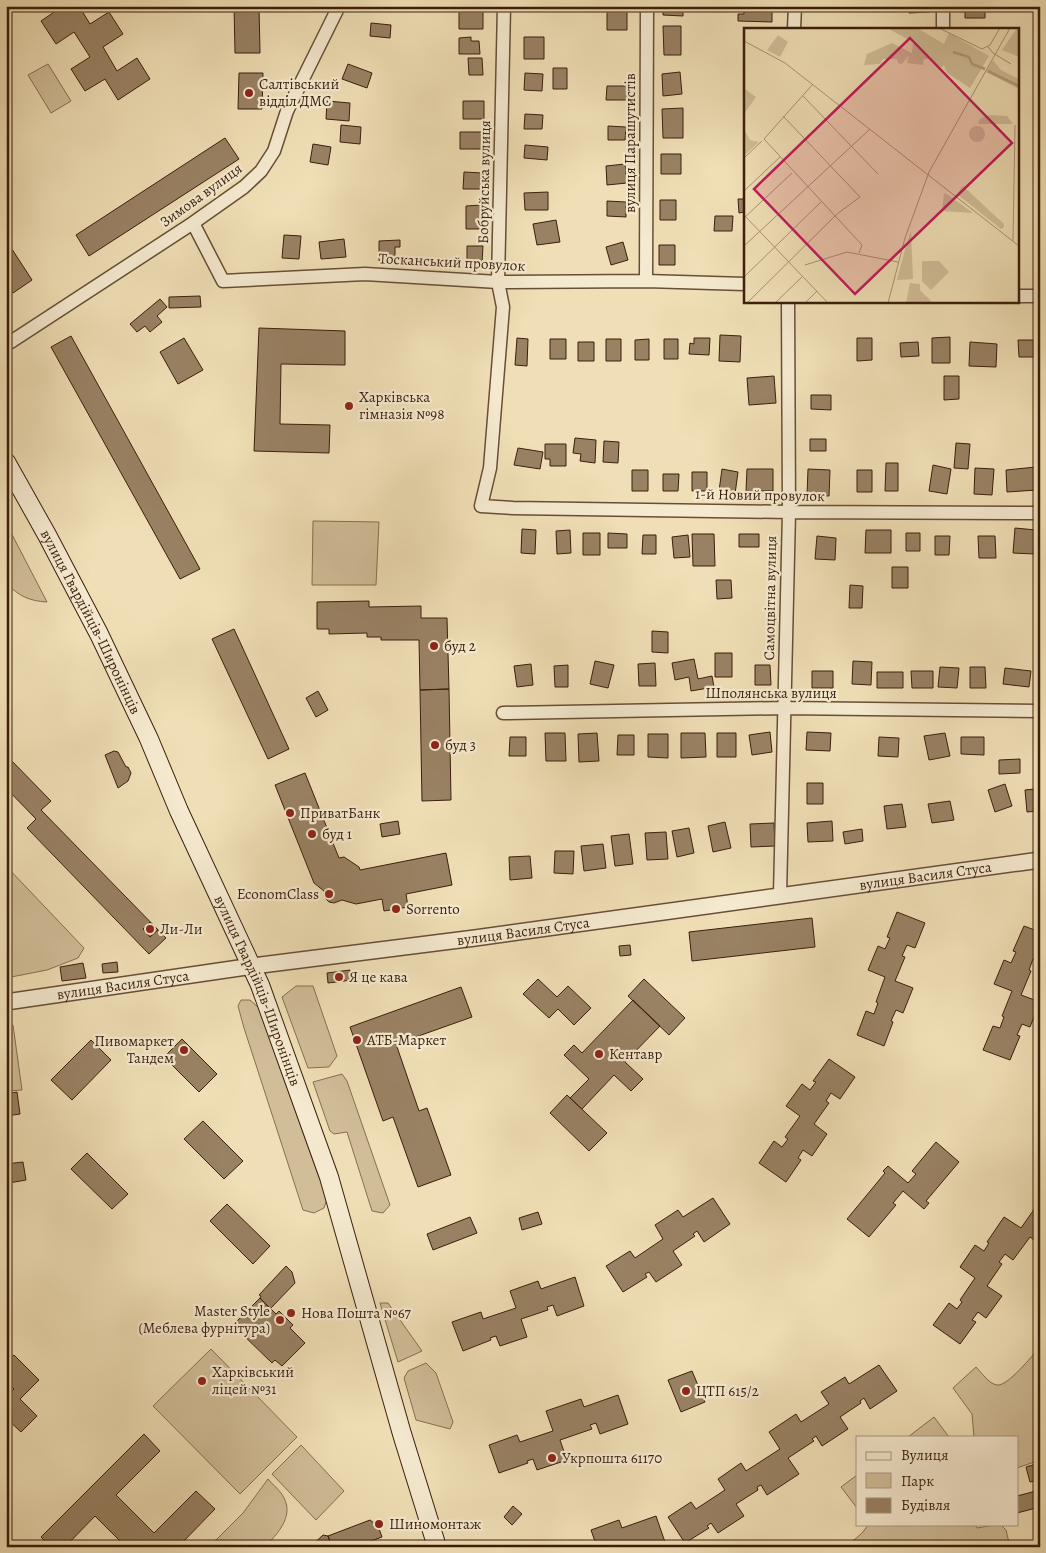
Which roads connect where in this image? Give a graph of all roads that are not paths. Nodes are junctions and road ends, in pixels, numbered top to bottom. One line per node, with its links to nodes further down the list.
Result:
1 (340, 6): 8 (street, Зимова вулиця)
2 (504, 6): 10 (street, Бобруйська вулиця)
3 (647, 6): 9 (street, вулиця Парашутистів)
4 (795, 6): 6 (street)
5 (943, 6): 7 (street)
6 (794, 28)
7 (943, 28)
8 (193, 223): 10 (street, Тосканський провулок); 15 (street, Зимова вулиця)
9 (646, 280): 10 (street, Тосканський провулок); 11 (street, Тосканський провулок)
10 (498, 282): 17 (street, Бобруйська вулиця)
11 (744, 284)
12 (1018, 296): 13 (street)
13 (1040, 296)
14 (788, 302): 18 (street, Самоцвітна вулиця)
15 (6, 345)
16 (6, 462): 25 (main road, вулиця Гвардійців-Широнінців)
17 (481, 506): 18 (street, 1-й Новий провулок)
18 (789, 512): 19 (street, 1-й Новий провулок); 20 (street, Самоцвітна вулиця)
19 (1040, 513)
20 (784, 708): 21 (street, Шполянська вулиця); 22 (street, Шполянська вулиця); 24 (street, Самоцвітна вулиця)
21 (1040, 711)
22 (503, 714)
23 (1040, 860): 24 (street, вулиця Василя Стуса)
24 (780, 895): 25 (street, вулиця Василя Стуса)
25 (252, 966): 26 (street, вулиця Василя Стуса); 27 (main road, вулиця Гвардійців-Широнінців)
26 (6, 1002)
27 (437, 1547)

